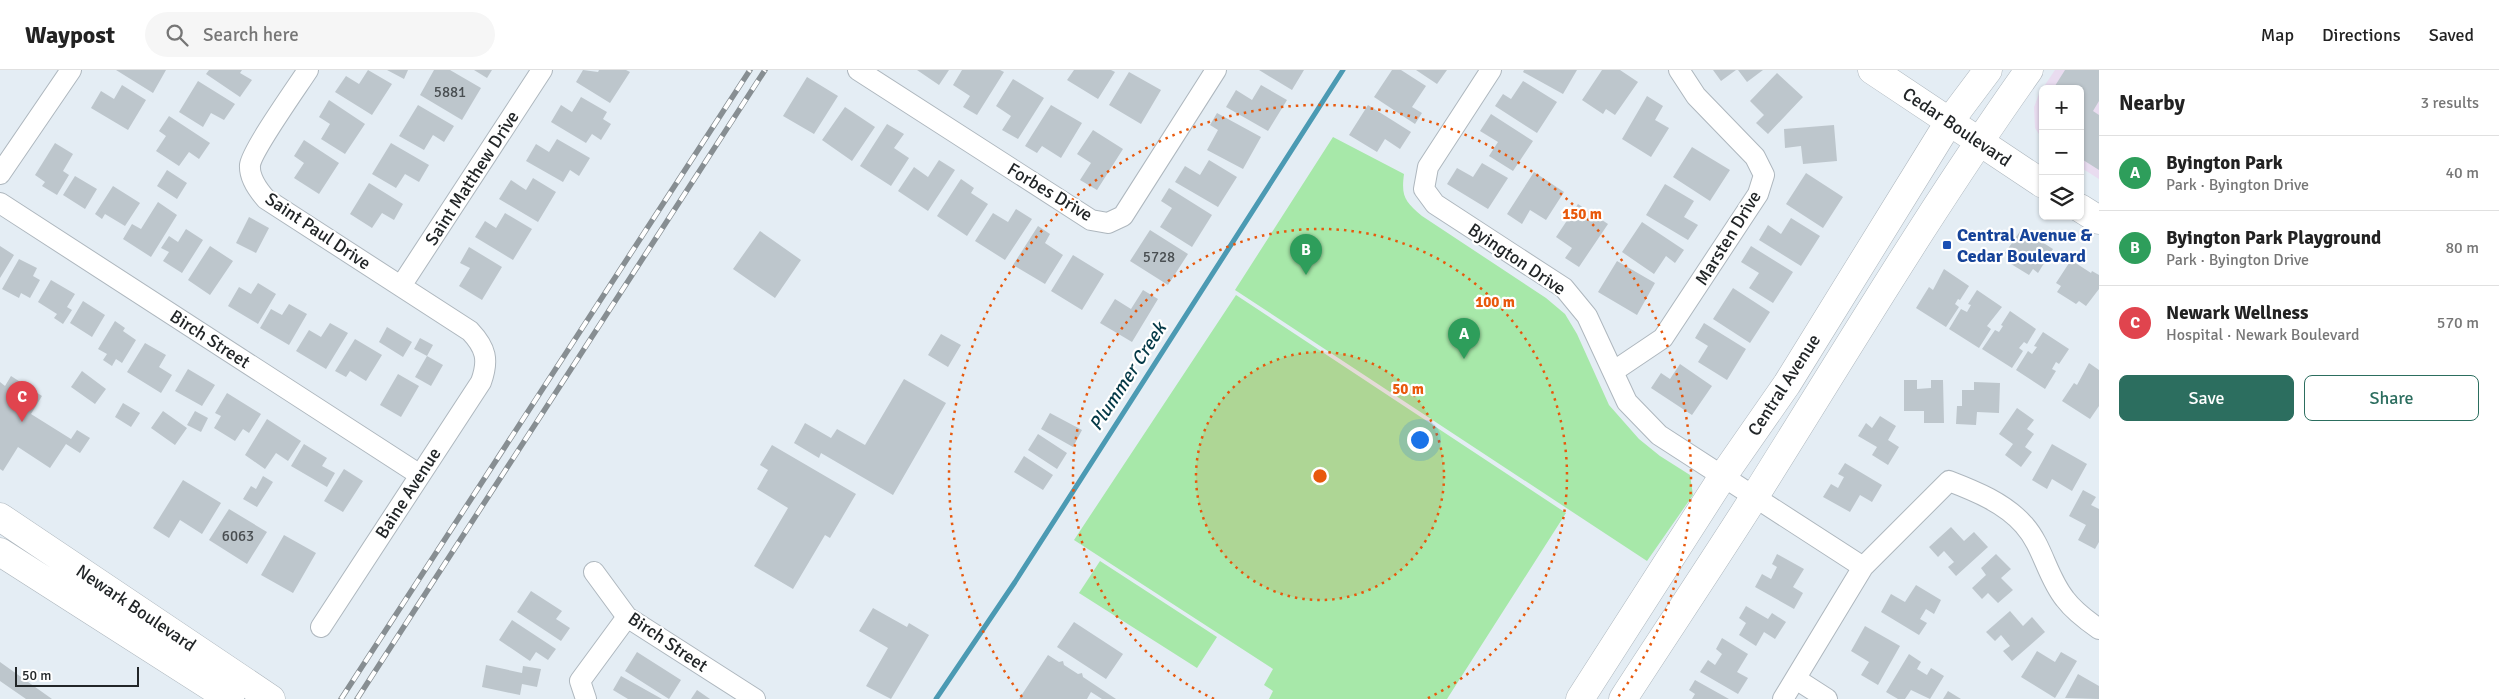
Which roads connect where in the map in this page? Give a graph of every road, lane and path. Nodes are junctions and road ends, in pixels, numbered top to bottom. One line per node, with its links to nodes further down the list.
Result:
1 (71, 70): 13 (street)
2 (308, 70): 18 (street, Saint Paul Drive)
3 (542, 70): 18 (street, Saint Matthew Drive)
4 (858, 70): 10 (street, Forbes Drive)
5 (1491, 70): 20 (street, Byington Drive)
6 (1678, 70): 20 (street, Marsten Drive)
7 (1872, 70): 11 (main road, Cedar Boulevard)
8 (1988, 70): 11 (main road, Central Avenue)
9 (2029, 70): 12 (main road, Central Avenue)
10 (1209, 73)
11 (1949, 122): 12 (main road, Cedar Boulevard); 22 (main road, Central Avenue)
12 (1978, 142): 14 (main road, Cedar Boulevard); 23 (main road, Central Avenue)
13 (0, 174)
14 (2039, 181)
15 (0, 203): 21 (street, Birch Street)
16 (2084, 211): 17 (main road)
17 (2099, 220)
18 (401, 286): 19 (street, Saint Paul Drive)
19 (486, 355): 21 (street, Baine Avenue)
20 (1614, 371): 22 (street, Byington Drive)
21 (420, 475): 29 (street, Baine Avenue)
22 (1723, 476): 23 (street, Byington Drive); 36 (main road, Central Avenue)
23 (1754, 497): 26 (street, Byington Drive); 37 (main road, Central Avenue)
24 (0, 517): 33 (main road, Newark Boulevard)
25 (0, 552): 32 (main road, Newark Boulevard)
26 (1864, 567): 30 (street); 31 (street)
27 (594, 572): 28 (street, Birch Street)
28 (627, 617): 34 (street); 35 (street, Birch Street)
29 (321, 627)
30 (2099, 629)
31 (1796, 678): 38 (street); 39 (street)
32 (230, 699)
33 (271, 699)
34 (586, 699)
35 (755, 699)
36 (1580, 699)
37 (1623, 699)
38 (1783, 699)
39 (1827, 699)

